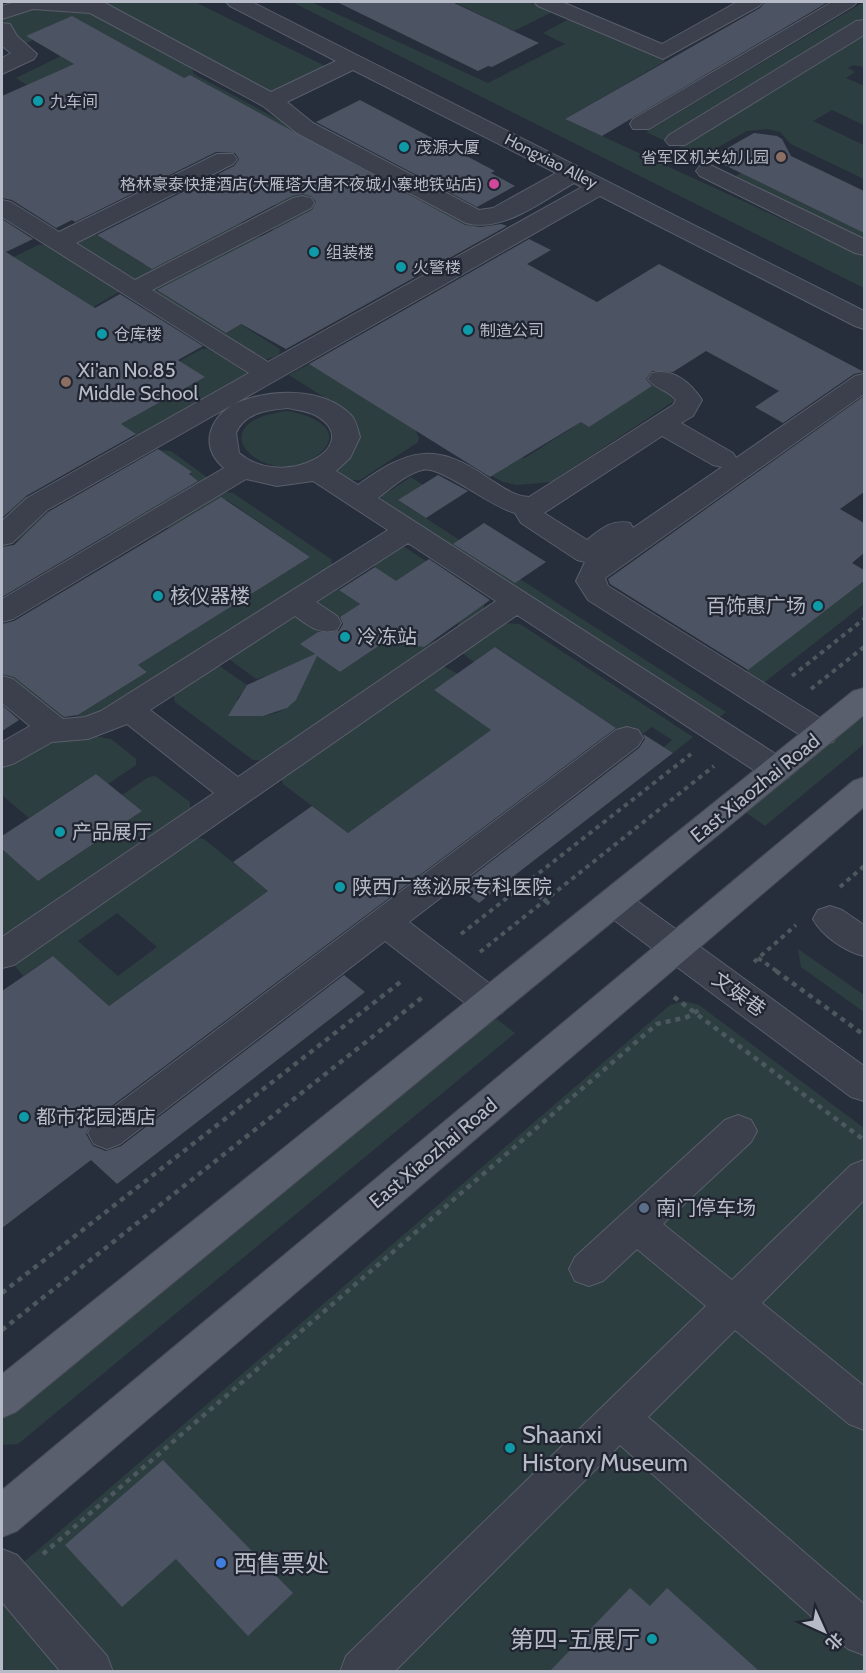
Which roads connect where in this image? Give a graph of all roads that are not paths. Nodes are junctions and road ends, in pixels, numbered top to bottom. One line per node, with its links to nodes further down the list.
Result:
1 (237, 2): 8 (street, Hongxiao Alley)
2 (545, 2): 3 (street)
3 (752, 2)
4 (846, 2): 11 (street)
5 (2, 13): 10 (street)
6 (864, 26): 12 (street)
7 (2, 29): 9 (street)
8 (354, 61): 10 (street); 15 (street, Hongxiao Alley)
9 (2, 67)
10 (271, 101): 15 (street)
11 (641, 123)
12 (677, 140)
13 (225, 159): 19 (street)
14 (708, 171): 20 (street)
15 (574, 173): 16 (street, Hongxiao Alley)
16 (600, 186): 22 (street, Hongxiao Alley); 23 (street)
17 (302, 203): 21 (street)
18 (2, 207): 19 (street)
19 (57, 242): 21 (street)
20 (864, 248)
21 (134, 290): 23 (street)
22 (864, 321)
23 (268, 374): 26 (street)
24 (661, 379): 27 (street)
25 (864, 382): 44 (street)
26 (224, 410): 30 (street); 31 (street); 35 (street)
27 (662, 424): 29 (street); 33 (street)
28 (770, 427): 29 (street)
29 (723, 459): 33 (street)
30 (243, 469): 31 (street); 38 (street)
31 (317, 471): 32 (street)
32 (358, 498): 33 (street); 34 (street)
33 (525, 507)
34 (408, 530): 36 (street); 37 (street)
35 (2, 536)
36 (517, 601): 47 (street); 49 (street)
37 (295, 602): 39 (street); 42 (street)
38 (2, 612)
39 (326, 624)
40 (2, 687): 43 (street)
41 (864, 699): 44 (main road, East Xiaozhai Road)
42 (128, 709): 43 (street); 49 (street)
43 (55, 729): 46 (street)
44 (822, 734): 47 (main road, East Xiaozhai Road)
45 (627, 738): 52 (street)
46 (2, 756)
47 (777, 770): 50 (main road, East Xiaozhai Road)
48 (864, 789): 54 (main road, East Xiaozhai Road)
49 (237, 793): 55 (street)
50 (614, 902): 54 (street, 文娱巷); 56 (main road, East Xiaozhai Road)
51 (824, 909): 53 (street)
52 (385, 922): 56 (street); 59 (street)
53 (864, 943)
54 (676, 948): 57 (street, 文娱巷); 67 (main road, East Xiaozhai Road)
55 (2, 954)
56 (490, 1003): 64 (main road, East Xiaozhai Road)
57 (864, 1086)
58 (738, 1131): 61 (street)
59 (107, 1133)
60 (864, 1176): 63 (street)
61 (636, 1225): 62 (street); 63 (street)
62 (589, 1269)
63 (734, 1305): 65 (street); 66 (street)
64 (2, 1399)
65 (864, 1411)
66 (619, 1418): 69 (street); 71 (street)
67 (2, 1517)
68 (7, 1576): 70 (street)
69 (864, 1633)
70 (91, 1671)
71 (363, 1671)

